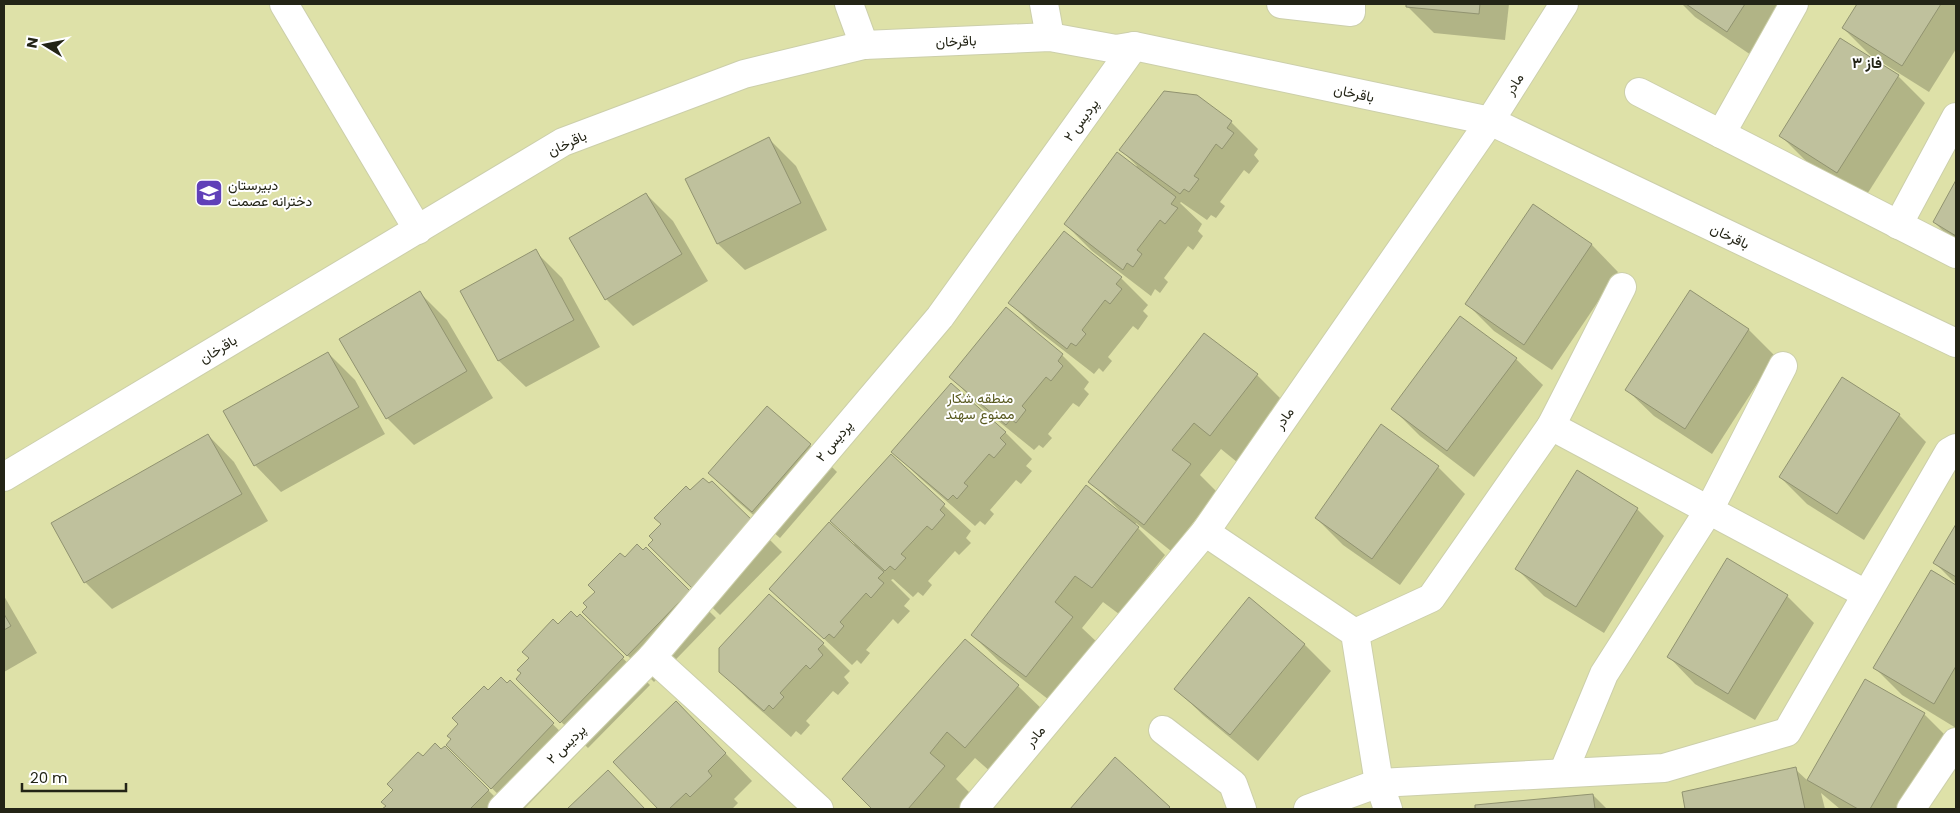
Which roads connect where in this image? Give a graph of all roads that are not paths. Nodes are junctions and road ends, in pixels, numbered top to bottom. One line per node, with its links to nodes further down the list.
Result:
1 (284, 4): 16 (street)
2 (849, 4): 9 (street)
3 (1044, 4): 8 (street)
4 (1281, 4): 5 (street)
5 (1352, 4)
6 (1564, 4): 13 (street, مادر)
7 (1794, 4): 14 (street)
8 (1050, 37): 9 (street, باقرخان); 10 (street, باقرخان)
9 (864, 45): 16 (street, باقرخان)
10 (1134, 46): 13 (street, باقرخان); 28 (street, پردیس ۲)
11 (1639, 92): 14 (street)
12 (1956, 117): 15 (street)
13 (1490, 121): 19 (street, باقرخان); 25 (street, مادر)
14 (1720, 134): 15 (street)
15 (1898, 225): 17 (street)
16 (418, 230): 23 (street, باقرخان)
17 (1956, 254)
18 (1622, 287): 21 (street)
19 (1956, 343)
20 (1782, 366): 24 (street)
21 (1551, 426): 24 (street); 27 (street)
22 (1956, 448): 26 (street)
23 (4, 477)
24 (1709, 510): 26 (street); 31 (street)
25 (1205, 532): 27 (street); 35 (street, مادر)
26 (1866, 594): 31 (street)
27 (1355, 633): 32 (street)
28 (652, 657): 33 (street, پردیس ۲); 34 (street)
29 (1163, 730): 36 (street)
30 (1956, 742): 39 (street)
31 (1563, 774): 32 (street)
32 (1379, 783): 37 (street); 38 (street)
33 (502, 809)
34 (819, 809)
35 (974, 809)
36 (1242, 809)
37 (1308, 809)
38 (1388, 809)
39 (1911, 809)

